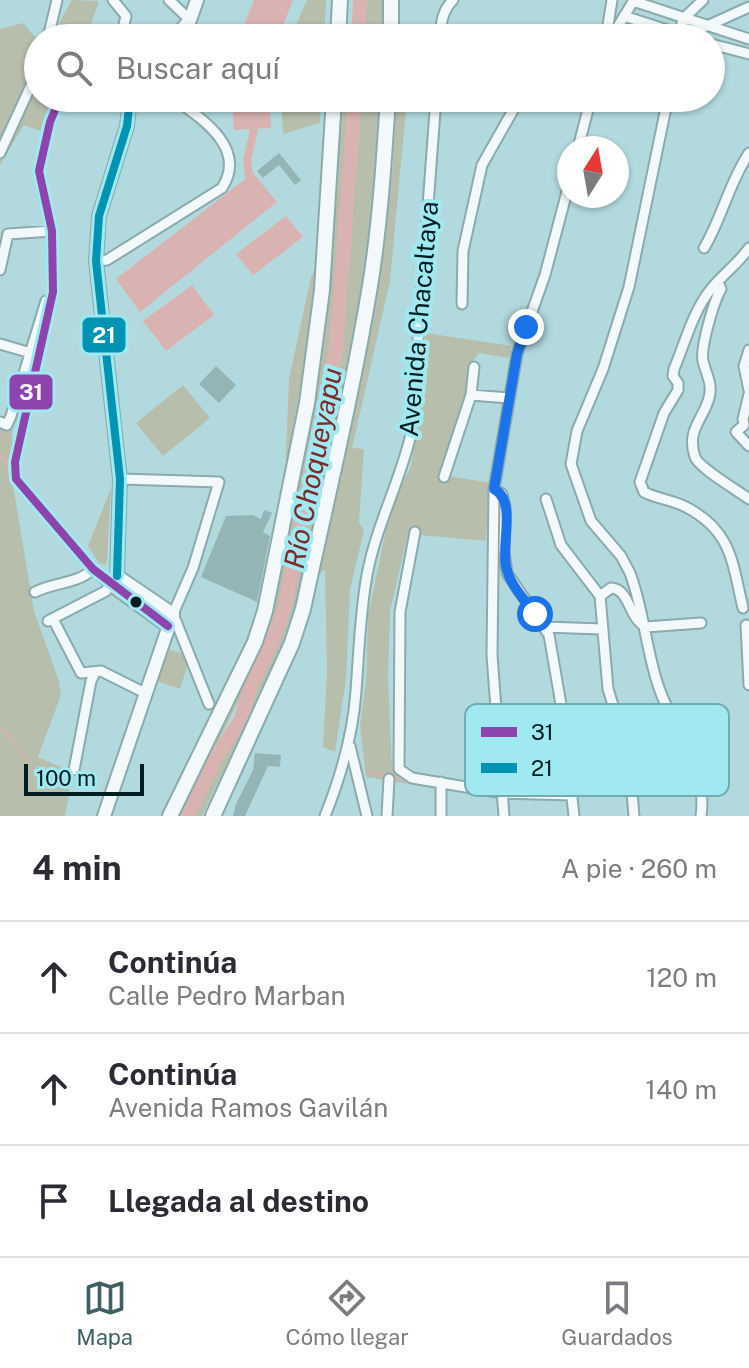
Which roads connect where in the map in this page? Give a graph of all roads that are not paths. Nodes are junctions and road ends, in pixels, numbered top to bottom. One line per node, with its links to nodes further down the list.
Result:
1 (57, 0): 15 (street)
2 (113, 0): 16 (street)
3 (169, 0): 14 (street)
4 (197, 0): 14 (main road)
5 (340, 0): 18 (highway)
6 (391, 0): 19 (highway)
7 (453, 0): 20 (street)
8 (612, 0): 21 (street)
9 (703, 0): 13 (street)
10 (633, 1): 12 (street); 13 (street)
11 (749, 7): 26 (street)
12 (624, 16): 22 (street); 23 (street)
13 (683, 19): 24 (street); 25 (street)
14 (190, 20): 17 (main road)
15 (51, 24)
16 (124, 24)
17 (186, 24)
18 (339, 24)
19 (391, 24)
20 (441, 24)
21 (610, 24)
22 (619, 24)
23 (646, 24)
24 (682, 24)
25 (700, 24)
26 (711, 24)
27 (725, 32): 28 (street)
28 (749, 39)
29 (725, 48): 30 (street)
30 (749, 54)
31 (24, 101): 42 (street)
32 (54, 112): 45 (street)
33 (128, 112): 48 (main road)
34 (191, 112): 48 (street)
35 (333, 112): 102 (highway)
36 (387, 112): 103 (highway)
37 (435, 112): 90 (street, Avenida Chacaltaya)
38 (512, 112): 54 (street)
39 (587, 112): 41 (street)
40 (665, 112): 80 (street)
41 (581, 136)
42 (0, 153)
43 (749, 153): 46 (street)
44 (563, 208): 61 (street)
45 (52, 231): 50 (street); 53 (street)
46 (704, 248)
47 (749, 248): 49 (street)
48 (96, 261): 66 (main road)
49 (739, 263): 51 (street); 52 (street)
50 (0, 270)
51 (749, 271)
52 (718, 282): 69 (street); 75 (street)
53 (52, 288): 57 (street); 71 (street)
54 (462, 304)
55 (0, 344): 57 (street)
56 (749, 350): 59 (street)
57 (31, 353): 62 (street)
58 (474, 367): 60 (street)
59 (749, 392): 63 (street)
60 (471, 395): 61 (street); 65 (street)
61 (509, 398): 67 (street)
62 (0, 422)
63 (746, 428): 64 (street)
64 (749, 446)
65 (444, 477)
66 (120, 479): 72 (main road); 76 (street)
67 (494, 489): 79 (street); 86 (street)
68 (546, 499): 74 (street)
69 (749, 499)
70 (415, 532): 93 (street)
71 (93, 569): 72 (street); 73 (street)
72 (113, 580): 76 (main road); 82 (street)
73 (35, 592)
74 (600, 596): 80 (street); 81 (street)
75 (743, 608)
76 (170, 620): 84 (main road); 85 (street)
77 (701, 623): 80 (street)
78 (746, 625): 83 (street)
79 (545, 627): 81 (street); 87 (street)
80 (646, 627): 89 (street)
81 (601, 629): 88 (street)
82 (95, 673): 84 (street); 91 (street)
83 (749, 685)
84 (145, 693): 101 (main road)
85 (209, 704)
86 (496, 704)
87 (560, 704)
88 (613, 704)
89 (666, 704)
90 (349, 739): 95 (street); 96 (street, Avenida Chacaltaya)
91 (74, 770)
92 (389, 779): 106 (street)
93 (441, 782): 94 (street); 107 (street)
94 (465, 786)
95 (360, 787): 96 (street); 105 (street)
96 (336, 789): 104 (street, Avenida Chacaltaya)
97 (502, 796): 108 (street)
98 (573, 796): 109 (street)
99 (632, 796): 110 (street)
100 (702, 796): 111 (street)
101 (104, 816)
102 (170, 816)
103 (213, 816)
104 (325, 816)
105 (367, 816)
106 (387, 816)
107 (441, 816)
108 (504, 816)
109 (574, 816)
110 (634, 816)
111 (701, 816)

